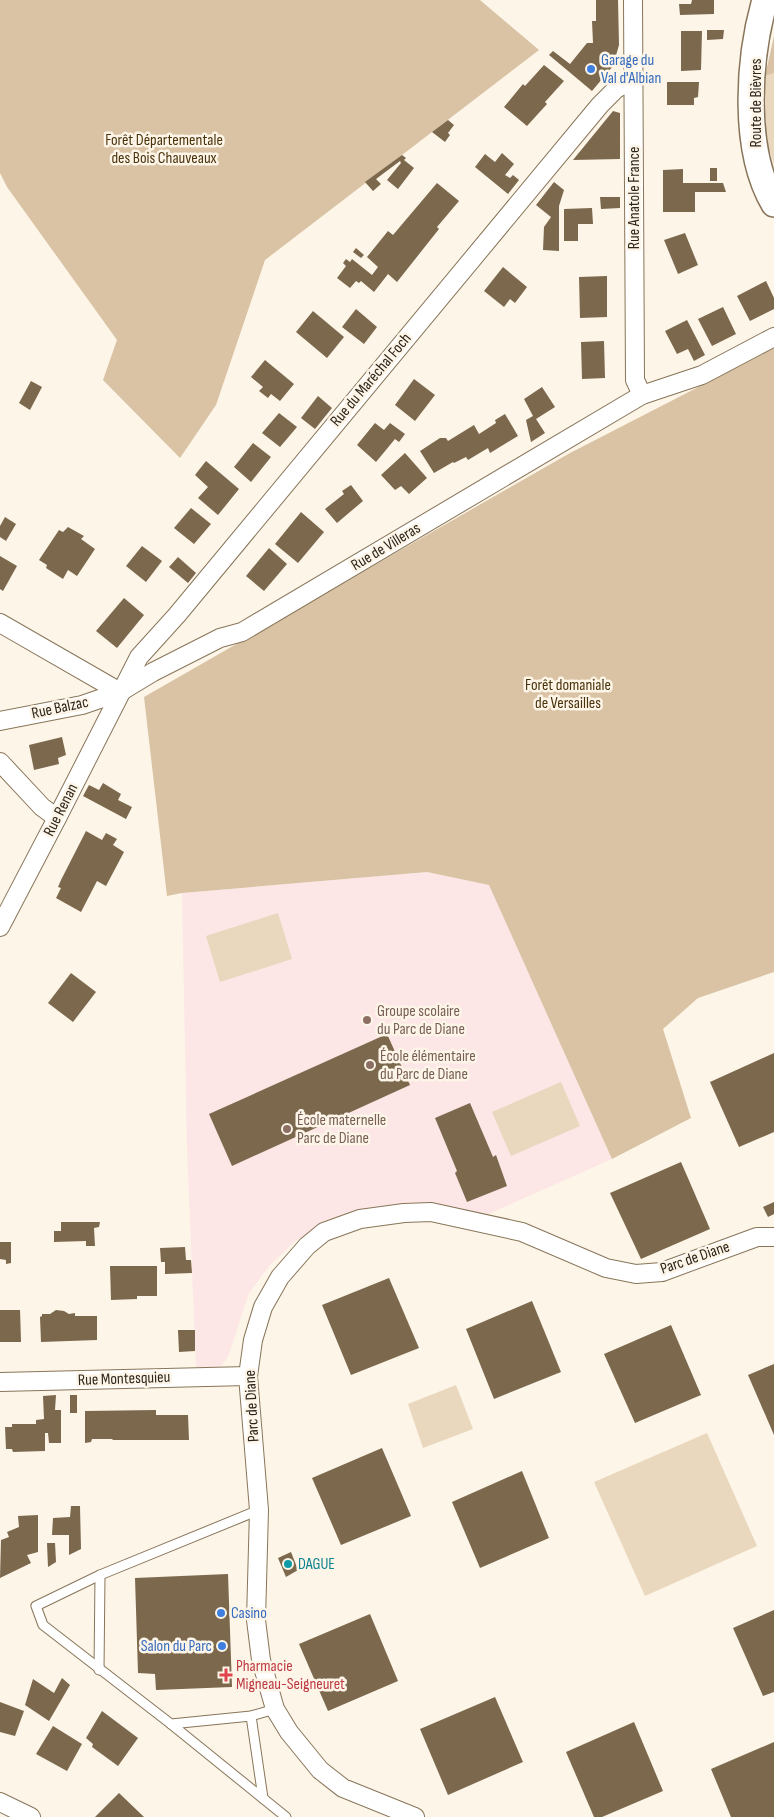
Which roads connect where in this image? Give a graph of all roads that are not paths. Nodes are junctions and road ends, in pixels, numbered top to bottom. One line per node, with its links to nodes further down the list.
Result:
1 (633, 0): 3 (street, Rue Anatole France)
2 (765, 0): 4 (street, Route de Bièvres)
3 (634, 79): 6 (street, Rue Anatole France); 8 (street, Rue du Maréchal Foch)
4 (774, 204)
5 (774, 337): 6 (street, Rue de Villeras)
6 (642, 395): 9 (street, Rue de Villeras)
7 (0, 623): 10 (street)
8 (139, 657): 9 (street); 10 (street, Rue du Maréchal Foch)
9 (154, 672): 10 (street, Rue de Villeras)
10 (120, 692): 11 (street, Rue Balzac); 13 (street, Rue Renan)
11 (0, 720)
12 (0, 762): 13 (street)
13 (58, 818): 14 (street, Rue Renan)
14 (0, 927)
15 (774, 1236): 16 (street, Parc de Diane)
16 (248, 1376): 17 (street, Rue Montesquieu); 18 (street, Parc de Diane)
17 (0, 1382)
18 (259, 1510): 19 (lane); 21 (street, Parc de Diane)
19 (100, 1575): 20 (lane); 20 (lane)
20 (99, 1670): 23 (lane)
21 (275, 1709): 22 (lane); 28 (street, Parc de Diane)
22 (251, 1716): 23 (lane); 24 (lane)
23 (171, 1724): 24 (lane)
24 (263, 1798): 27 (lane)
25 (0, 1802): 26 (street)
26 (31, 1817)
27 (286, 1817)
28 (415, 1817)

